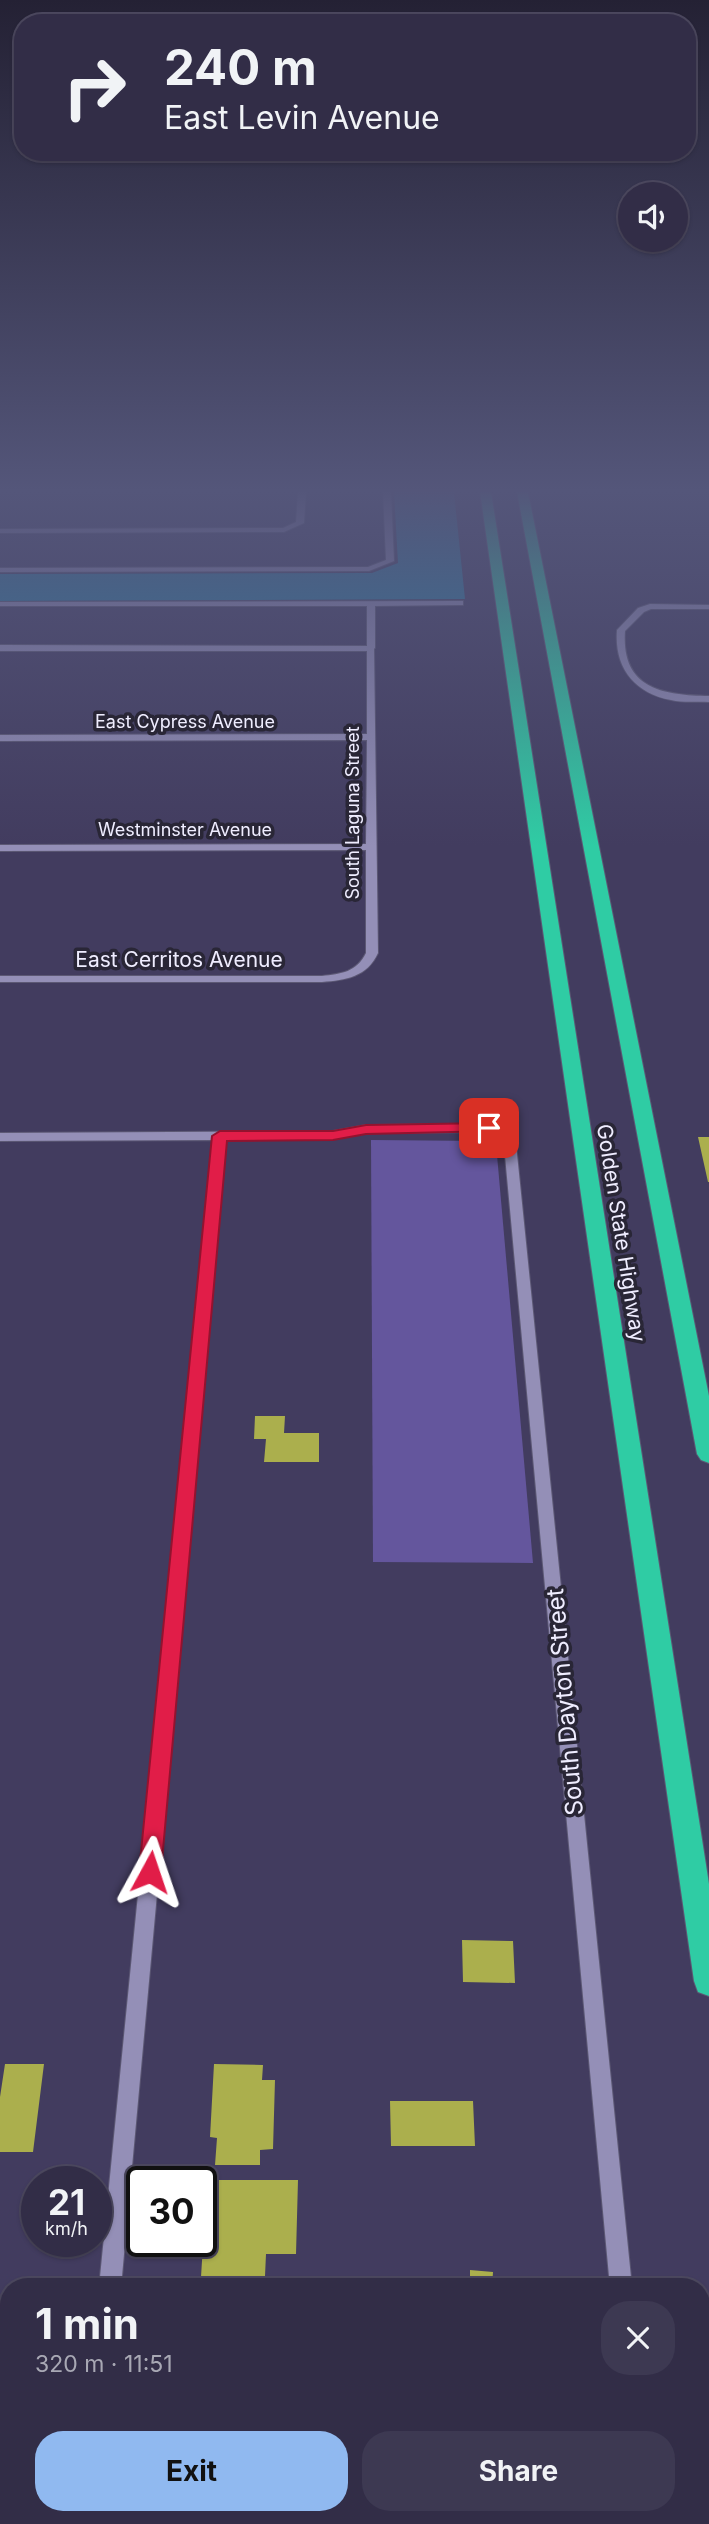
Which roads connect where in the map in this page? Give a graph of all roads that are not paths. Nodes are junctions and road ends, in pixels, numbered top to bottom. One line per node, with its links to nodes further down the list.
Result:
1 (371, 610): 6 (street, South Laguna Street)
2 (503, 610): 17 (highway, Golden State Highway)
3 (545, 610): 16 (highway, Golden State Highway)
4 (641, 610): 7 (street)
5 (0, 648): 6 (street)
6 (371, 648): 8 (street, South Laguna Street)
7 (709, 699)
8 (370, 737): 9 (street, East Cypress Avenue); 10 (street, South Laguna Street)
9 (0, 738)
10 (370, 847): 11 (street, Westminster Avenue); 12 (street, South Laguna Street)
11 (0, 848)
12 (358, 972): 13 (street, East Cerritos Avenue)
13 (0, 979)
14 (220, 1136): 15 (street); 18 (street); 19 (street, South Dayton Street)
15 (0, 1137)
16 (709, 1454)
17 (709, 1981)
18 (111, 2278)
19 (620, 2278)

